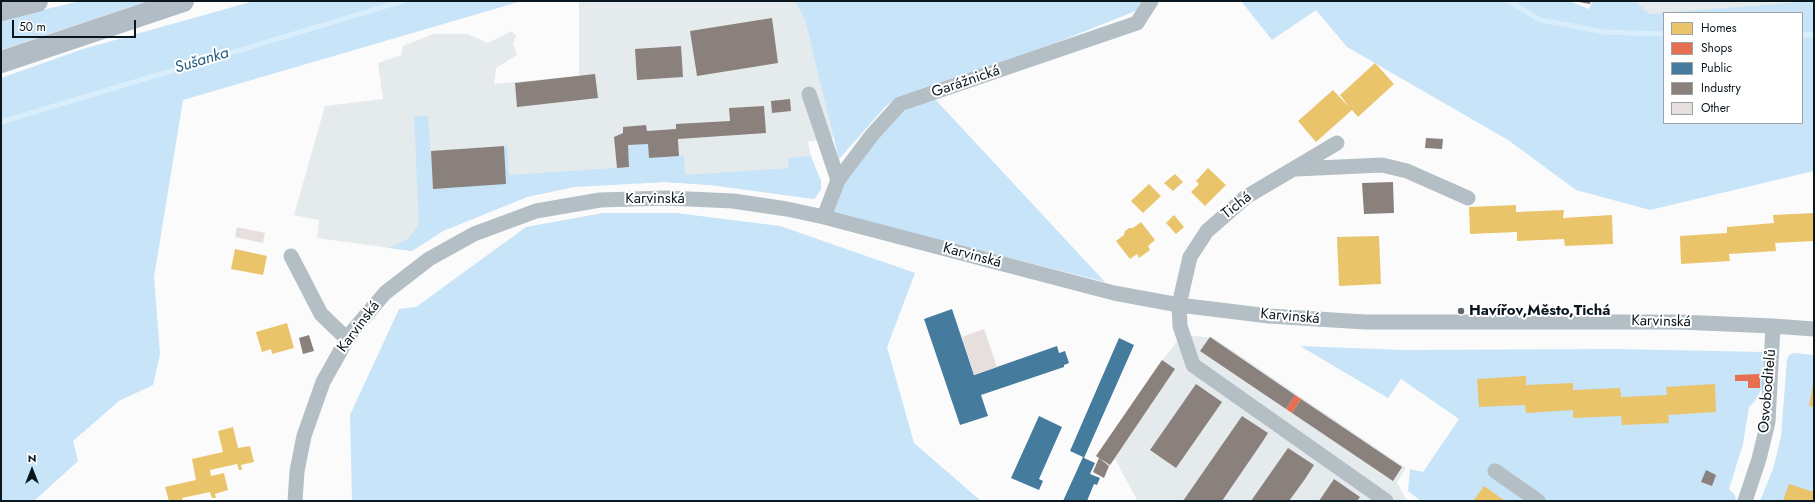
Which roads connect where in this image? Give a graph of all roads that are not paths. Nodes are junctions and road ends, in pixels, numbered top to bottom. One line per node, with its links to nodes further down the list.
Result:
1 (37, 1): 4 (main road)
2 (183, 1): 5 (main road)
3 (1151, 1): 9 (street, Garážnická)
4 (1, 10)
5 (1, 62)
6 (809, 94): 9 (street)
7 (1337, 143): 8 (street, Tichá)
8 (1293, 169): 10 (street); 13 (street, Tichá)
9 (838, 180): 11 (street, Garážnická)
10 (1468, 198)
11 (824, 216): 13 (street, Karvinská); 16 (street, Karvinská)
12 (291, 256): 16 (street)
13 (1179, 305): 14 (street, Karvinská); 19 (street, Tichá)
14 (1773, 326): 15 (street, Karvinská); 21 (street, Osvoboditelů)
15 (1814, 330)
16 (347, 339): 18 (street, Karvinská)
17 (1495, 471): 20 (street)
18 (295, 501)
19 (1386, 501)
20 (1538, 501)
21 (1744, 501)

